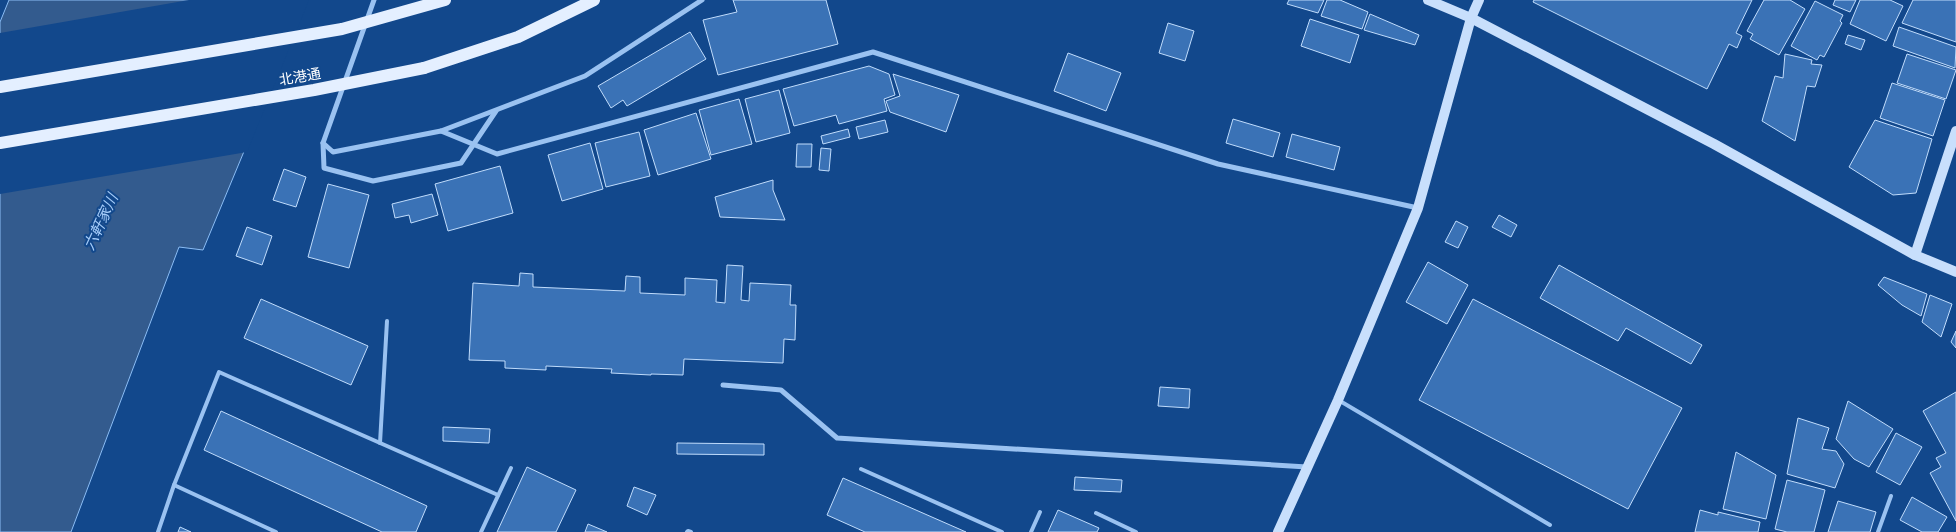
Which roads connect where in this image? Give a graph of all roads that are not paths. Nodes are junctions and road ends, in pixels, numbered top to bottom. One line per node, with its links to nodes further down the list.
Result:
1 (374, 0): 13 (street)
2 (445, 0): 8 (main road, bridge)
3 (594, 0): 12 (main road, 北港通, bridge)
4 (702, 0): 9 (street)
5 (1428, 0): 7 (street)
6 (1479, 0): 7 (street)
7 (1471, 18): 15 (street); 16 (street)
8 (0, 87)
9 (497, 110): 10 (street); 14 (street)
10 (441, 131): 13 (street); 14 (street)
11 (1956, 131): 16 (street)
12 (0, 143)
13 (323, 143): 14 (street)
14 (473, 144): 15 (street)
15 (1418, 208): 20 (street)
16 (1915, 256): 17 (street)
17 (1956, 272)
18 (387, 321): 21 (lane)
19 (723, 385): 22 (street)
20 (1338, 400): 22 (street); 30 (lane)
21 (380, 443): 25 (lane); 26 (lane)
22 (1307, 467): 39 (street)
23 (510, 468): 26 (lane)
24 (861, 470): 36 (lane)
25 (174, 485): 31 (lane); 32 (lane)
26 (498, 495): 33 (lane)
27 (1891, 496): 40 (lane)
28 (1040, 512): 37 (lane)
29 (1096, 514): 38 (lane)
30 (1550, 525)
31 (158, 532)
32 (276, 532)
33 (481, 532)
34 (687, 532): 35 (lane)
35 (691, 532)
36 (1002, 532)
37 (1031, 532)
38 (1136, 532)
39 (1278, 532)
40 (1878, 532)

